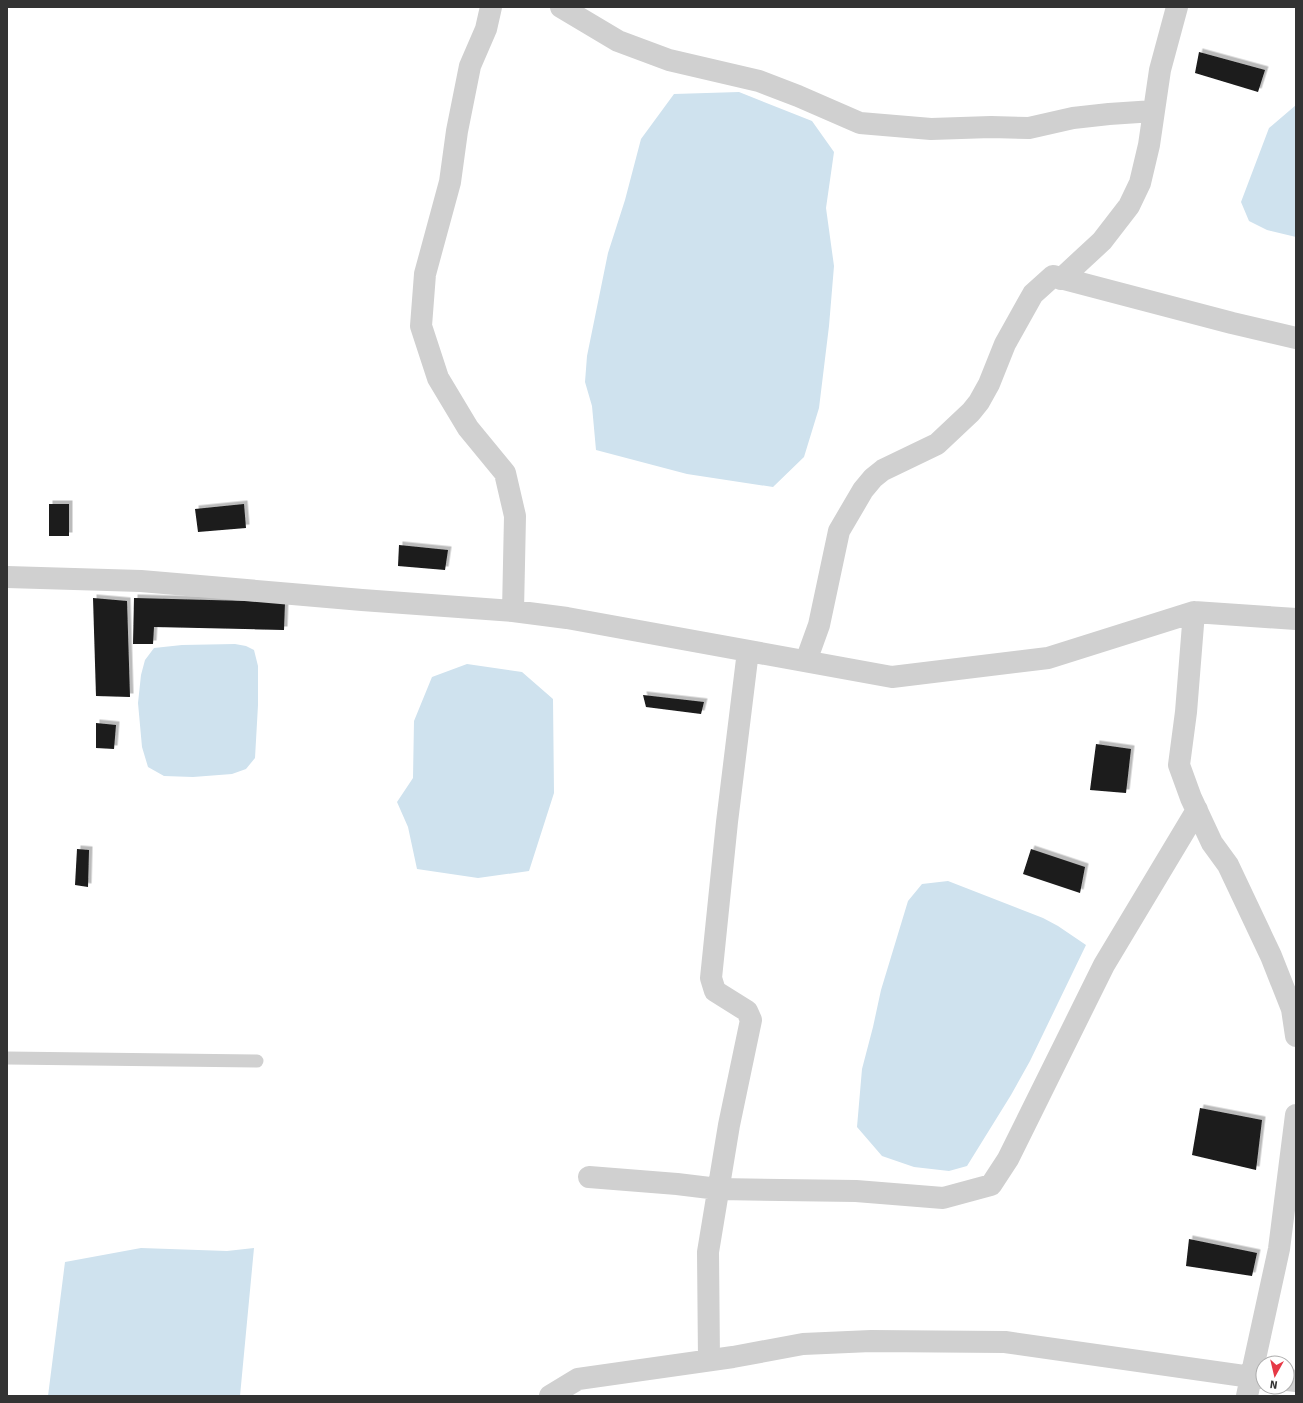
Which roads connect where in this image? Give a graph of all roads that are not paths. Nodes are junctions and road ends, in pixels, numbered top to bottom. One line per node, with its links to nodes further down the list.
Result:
1 (491, 7): 8 (street)
2 (561, 7): 4 (street)
3 (1177, 7): 4 (street)
4 (1154, 111): 5 (street)
5 (1061, 278): 6 (street); 12 (street)
6 (1296, 338)
7 (7, 577): 8 (street)
8 (513, 611): 11 (street)
9 (1194, 612): 10 (street); 12 (street); 13 (street)
10 (1296, 619)
11 (748, 650): 12 (street); 19 (street)
12 (806, 661)
13 (1197, 810): 14 (street); 19 (street)
14 (1296, 1036)
15 (7, 1058): 16 (lane)
16 (257, 1061)
17 (1296, 1115): 21 (street)
18 (589, 1177): 19 (street)
19 (718, 1189): 20 (street)
20 (709, 1360): 21 (street); 22 (street)
21 (1254, 1384)
22 (550, 1396)

